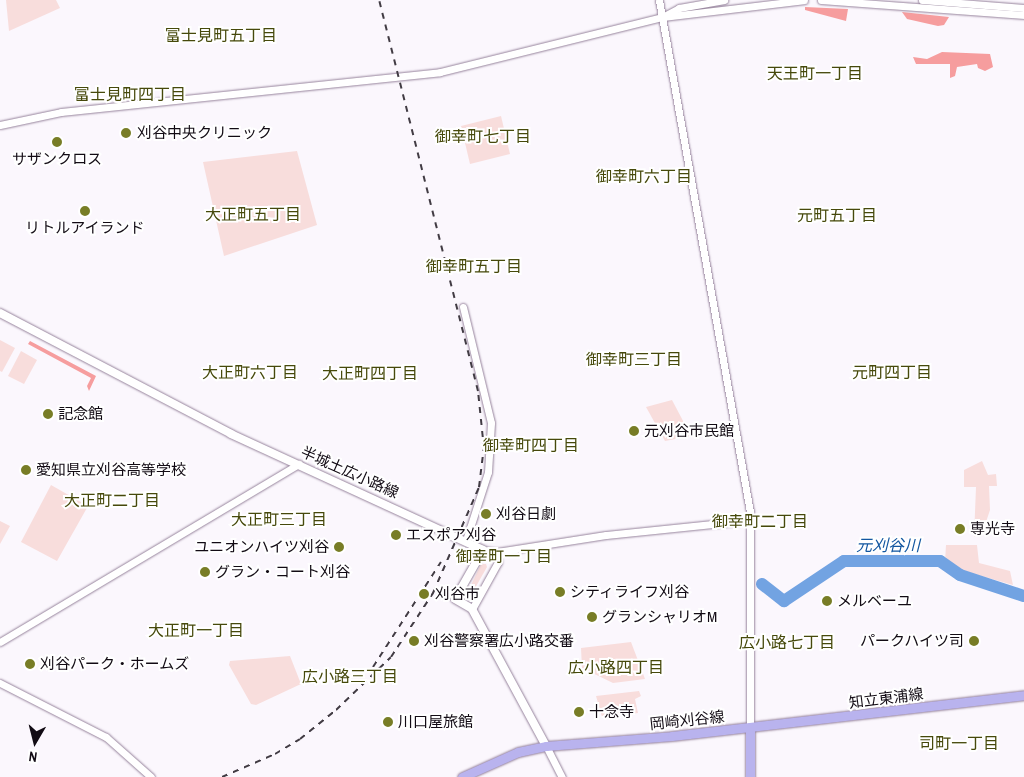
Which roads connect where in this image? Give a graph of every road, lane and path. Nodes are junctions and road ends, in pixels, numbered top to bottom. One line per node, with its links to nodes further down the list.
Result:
1 (659, 0): 8 (street)
2 (724, 0): 8 (street)
3 (804, 0): 8 (street)
4 (822, 0): 7 (street)
5 (922, 0): 6 (street)
6 (1024, 8)
7 (1024, 15)
8 (662, 17): 9 (street); 13 (street)
9 (0, 124)
10 (463, 307): 14 (street)
11 (0, 313): 12 (main road, 半城土広小路線)
12 (300, 464): 14 (main road, 半城土広小路線); 18 (street)
13 (750, 520): 16 (street); 21 (street)
14 (466, 540): 15 (main road, 半城土広小路線)
15 (483, 550): 16 (street); 17 (main road)
16 (497, 552): 17 (street)
17 (472, 609): 22 (main road)
18 (0, 642)
19 (0, 683): 23 (street)
20 (1024, 695): 21 (main road, 知立東浦線)
21 (750, 727): 22 (main road, 岡崎刈谷線); 26 (main road)
22 (546, 746): 24 (main road, 岡崎刈谷線); 25 (street)
23 (151, 777)
24 (462, 777)
25 (562, 777)
26 (750, 777)

